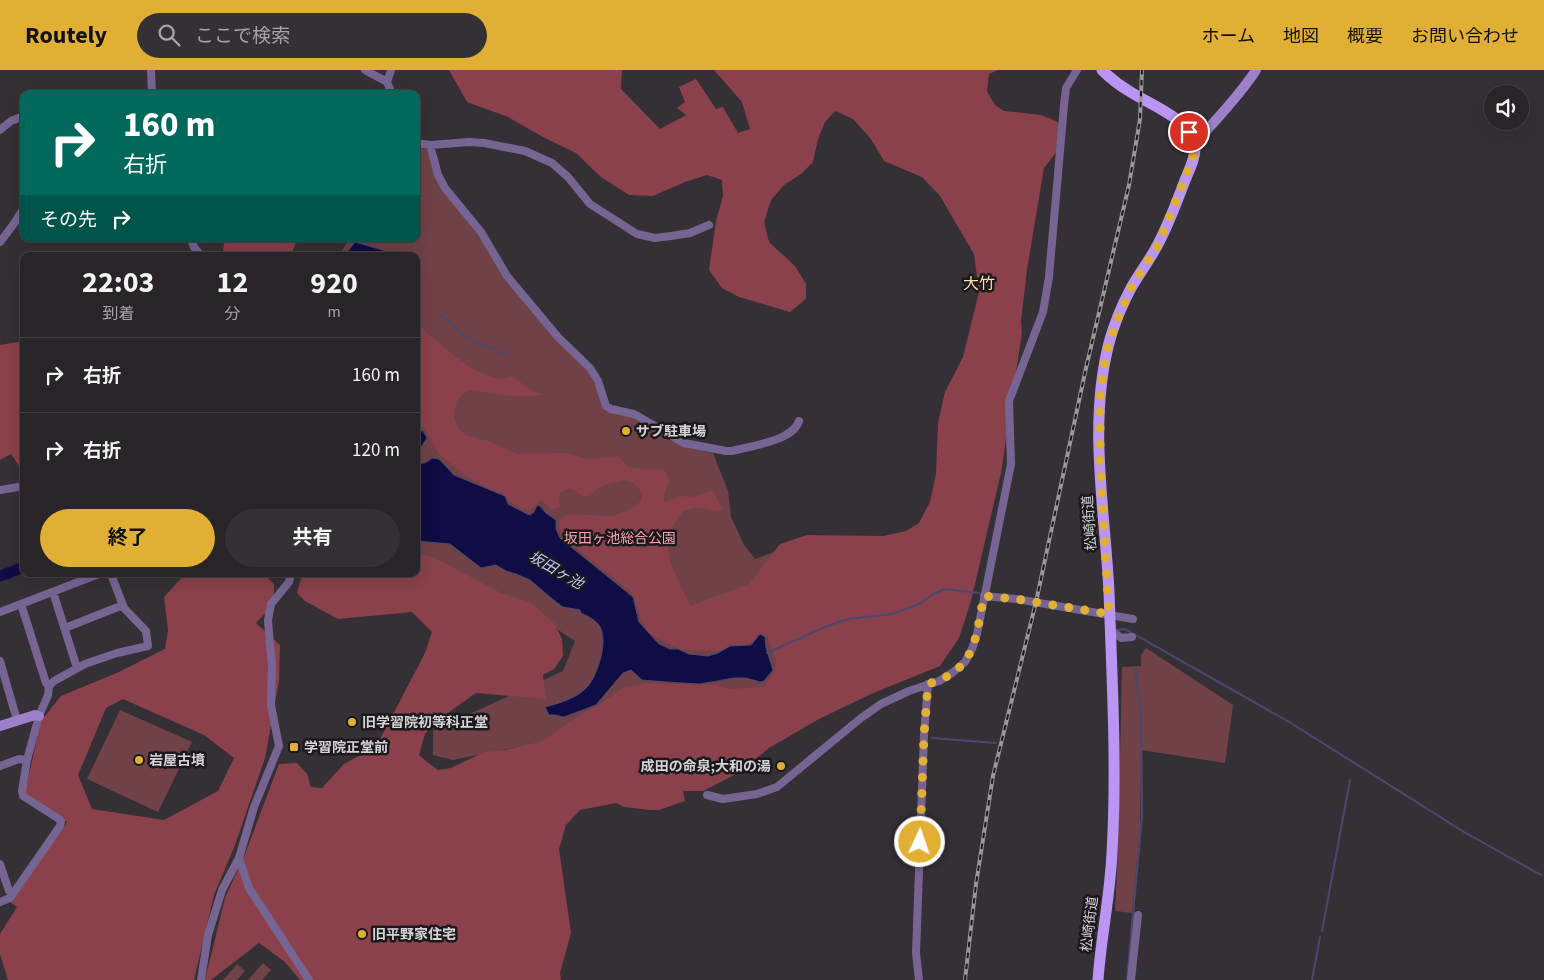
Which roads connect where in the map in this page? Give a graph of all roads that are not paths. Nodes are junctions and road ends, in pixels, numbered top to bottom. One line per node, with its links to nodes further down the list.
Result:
1 (151, 70): 8 (street)
2 (365, 70): 7 (street)
3 (391, 70): 7 (street)
4 (1077, 70): 25 (street)
5 (1102, 70): 12 (main road)
6 (1256, 70): 12 (street)
7 (387, 82): 9 (street)
8 (152, 90)
9 (390, 90)
10 (20, 118): 11 (street)
11 (0, 130)
12 (1194, 141): 29 (main road, 松崎街道)
13 (420, 143): 14 (street)
14 (430, 144): 16 (street); 18 (street)
15 (20, 215): 17 (street)
16 (709, 225)
17 (0, 242)
18 (799, 421)
19 (20, 487): 20 (street)
20 (0, 490)
21 (91, 577): 24 (street)
22 (112, 577): 27 (street)
23 (290, 577): 44 (street)
24 (53, 592): 26 (street); 31 (street)
25 (984, 596): 29 (street); 36 (street)
26 (21, 604): 28 (street); 37 (street)
27 (122, 605): 31 (street); 35 (street)
28 (0, 612)
29 (1109, 614): 30 (street); 32 (main road, 松崎街道)
30 (1132, 619)
31 (65, 628): 35 (street)
32 (1110, 629): 33 (street); 52 (main road, 松崎街道)
33 (1132, 637)
34 (0, 661): 39 (street)
35 (77, 668): 37 (street)
36 (928, 684): 43 (street); 51 (street)
37 (49, 686): 38 (street)
38 (39, 716): 39 (street); 41 (street)
39 (17, 720): 40 (street)
40 (0, 726)
41 (27, 760): 42 (street); 46 (street)
42 (0, 766)
43 (707, 794)
44 (239, 858): 49 (street); 50 (street)
45 (0, 864): 46 (street)
46 (12, 894): 47 (street)
47 (0, 902)
48 (1138, 915): 53 (street)
49 (201, 980)
50 (309, 980)
51 (919, 980)
52 (1098, 980)
53 (1131, 980)

